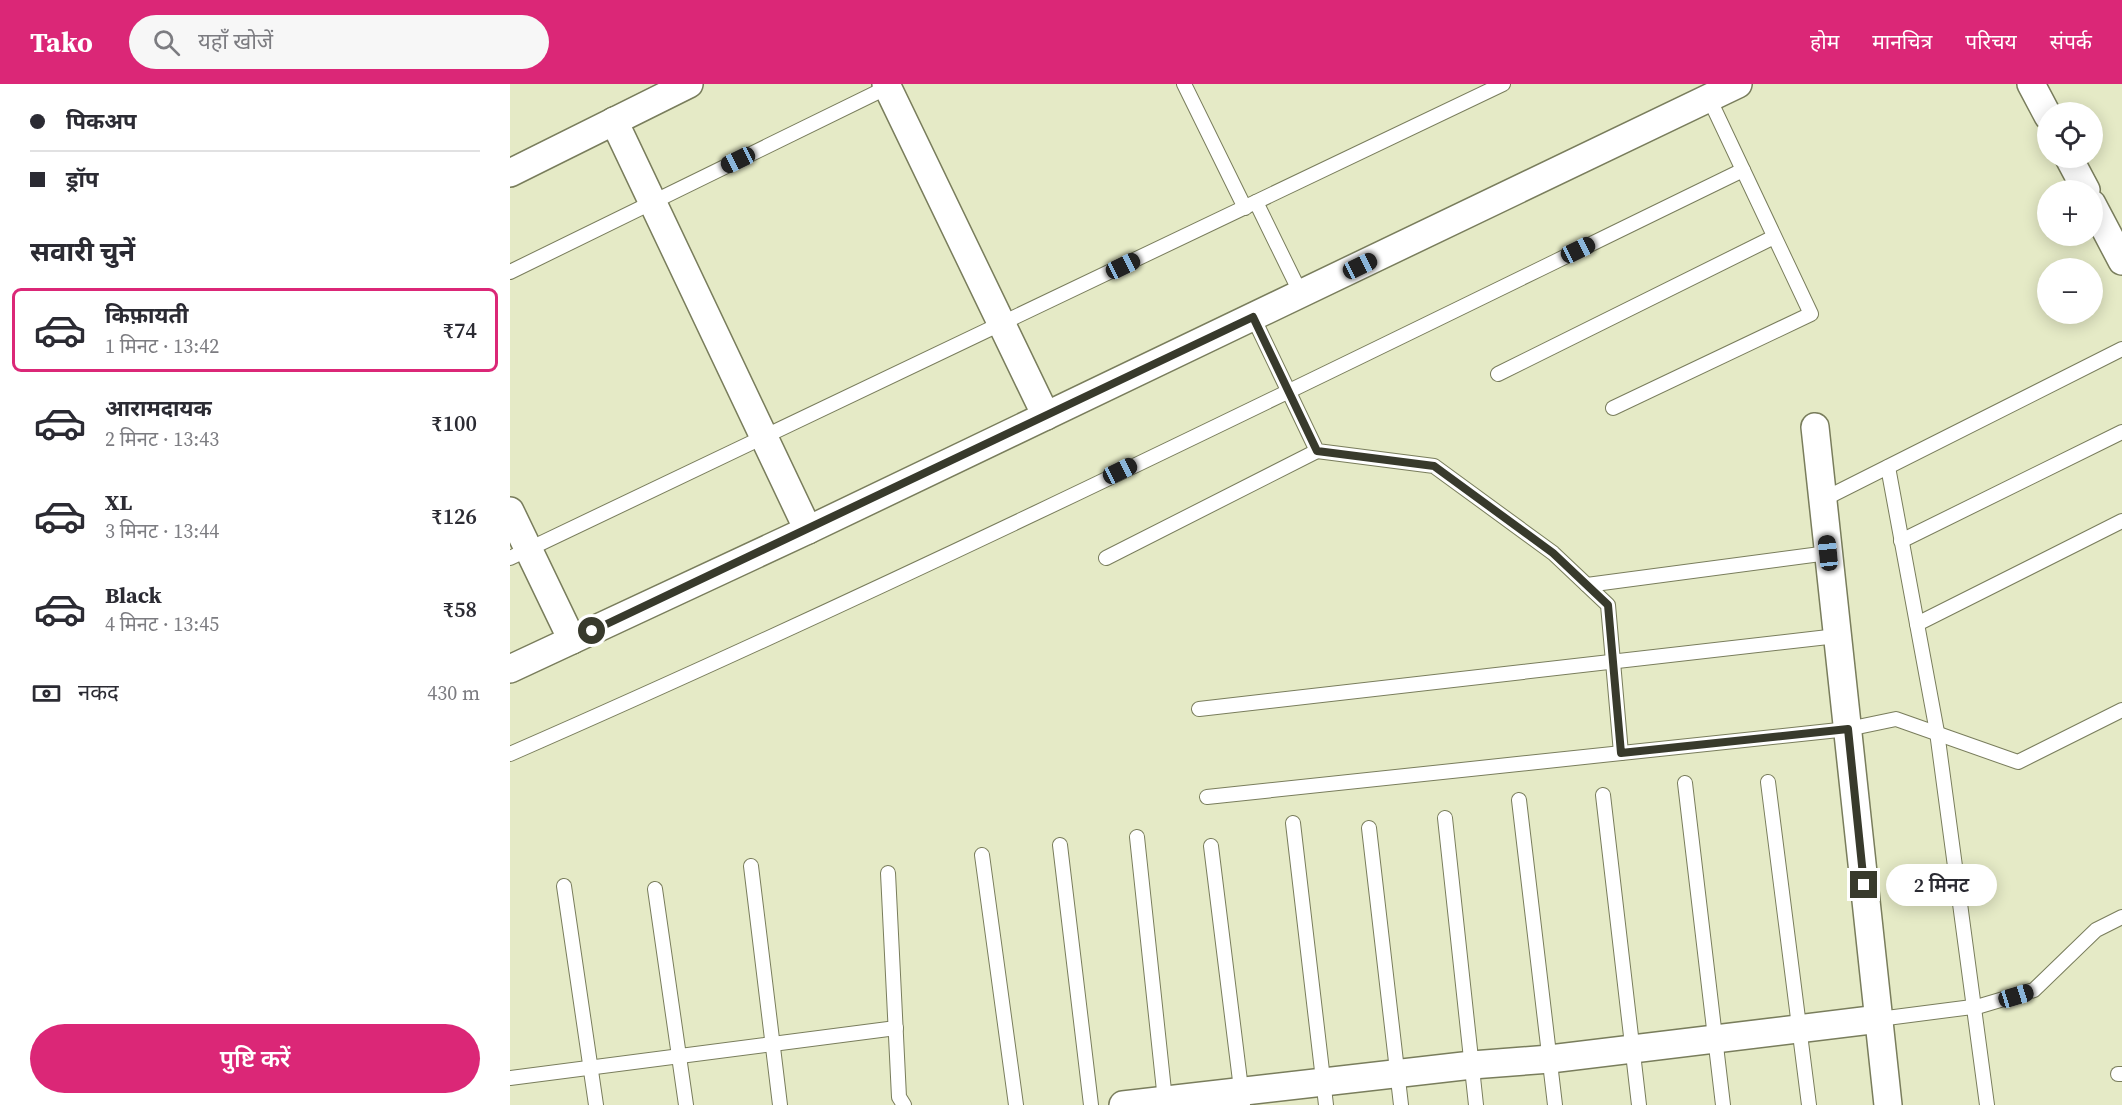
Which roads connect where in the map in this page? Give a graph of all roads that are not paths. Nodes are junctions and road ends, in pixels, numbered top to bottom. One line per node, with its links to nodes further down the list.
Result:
1 (689, 84): 9 (street)
2 (1184, 84): 13 (lane)
3 (1503, 84): 13 (lane)
4 (1738, 84): 7 (street)
5 (2031, 84): 8 (street)
6 (889, 85): 12 (lane); 20 (street)
7 (1709, 98): 10 (lane); 18 (street)
8 (2041, 102)
9 (614, 121): 11 (street); 12 (street)
10 (1743, 170): 15 (lane); 23 (lane)
11 (510, 173)
12 (653, 202): 17 (lane); 28 (street)
13 (1251, 205): 18 (lane); 20 (lane)
14 (2103, 225): 16 (street)
15 (1774, 237): 22 (lane); 24 (lane)
16 (2122, 261)
17 (510, 272)
18 (1301, 294): 19 (street)
19 (1253, 317): 23 (lane); 25 (street)
20 (1001, 324): 25 (street); 28 (lane)
21 (2122, 349): 30 (lane)
22 (1498, 374)
23 (1288, 391): 29 (lane); 50 (lane)
24 (1613, 408)
25 (1046, 416): 34 (street)
26 (1815, 427): 31 (street)
27 (2122, 432): 35 (lane)
28 (764, 437): 34 (street); 37 (lane)
29 (1317, 451): 38 (lane); 39 (lane)
30 (1888, 467): 31 (lane); 35 (lane)
31 (1822, 500): 36 (street)
32 (510, 511): 37 (street)
33 (2122, 521): 40 (lane)
34 (808, 530): 42 (street)
35 (1901, 542): 40 (lane)
36 (1828, 553): 39 (lane); 41 (street)
37 (519, 554): 42 (street)
38 (1106, 558)
39 (1587, 585): 43 (lane)
40 (1917, 624): 48 (lane)
41 (1837, 636): 43 (lane); 47 (street)
42 (572, 640): 44 (street)
43 (1613, 662): 45 (lane); 49 (lane)
44 (510, 669)
45 (1199, 709)
46 (2122, 710): 48 (lane)
47 (1848, 729): 48 (lane); 49 (lane); 71 (street)
48 (1937, 732): 70 (lane)
49 (1621, 753): 54 (lane)
50 (510, 754)
51 (1768, 782): 73 (lane)
52 (1685, 783): 74 (lane)
53 (1603, 795): 76 (lane)
54 (1207, 797)
55 (1519, 800): 78 (lane)
56 (1445, 818): 79 (lane)
57 (1293, 823): 83 (lane)
58 (1369, 828): 81 (lane)
59 (1137, 837): 85 (lane)
60 (1060, 845): 91 (lane)
61 (1211, 846): 84 (lane)
62 (982, 855): 90 (lane)
63 (750, 866): 75 (lane)
64 (888, 873): 72 (lane)
65 (564, 886): 80 (lane)
66 (655, 889): 77 (lane)
67 (2122, 917): 69 (lane)
68 (2122, 925): 69 (lane)
69 (2096, 930): 70 (lane)
70 (1974, 1007): 71 (lane); 100 (lane)
71 (1879, 1019): 73 (street); 99 (street)
72 (896, 1028): 75 (lane); 89 (lane)
73 (1799, 1028): 74 (street); 98 (lane)
74 (1715, 1039): 76 (street); 97 (lane)
75 (772, 1044): 77 (lane); 88 (lane)
76 (1632, 1049): 78 (street); 96 (lane)
77 (679, 1056): 80 (lane); 87 (lane)
78 (1550, 1059): 79 (street); 95 (lane)
79 (1472, 1065): 81 (street); 94 (lane)
80 (592, 1067): 82 (lane); 86 (lane)
81 (1398, 1074): 83 (street); 93 (lane)
82 (510, 1078)
83 (1325, 1094): 84 (street)
84 (1242, 1098): 85 (street)
85 (1165, 1100): 92 (street)
86 (596, 1105)
87 (686, 1105)
88 (780, 1105)
89 (904, 1105)
90 (1016, 1105)
91 (1091, 1105)
92 (1123, 1105)
93 (1401, 1105)
94 (1476, 1105)
95 (1555, 1105)
96 (1638, 1105)
97 (1724, 1105)
98 (1809, 1105)
99 (1888, 1105)
100 (1987, 1105)

